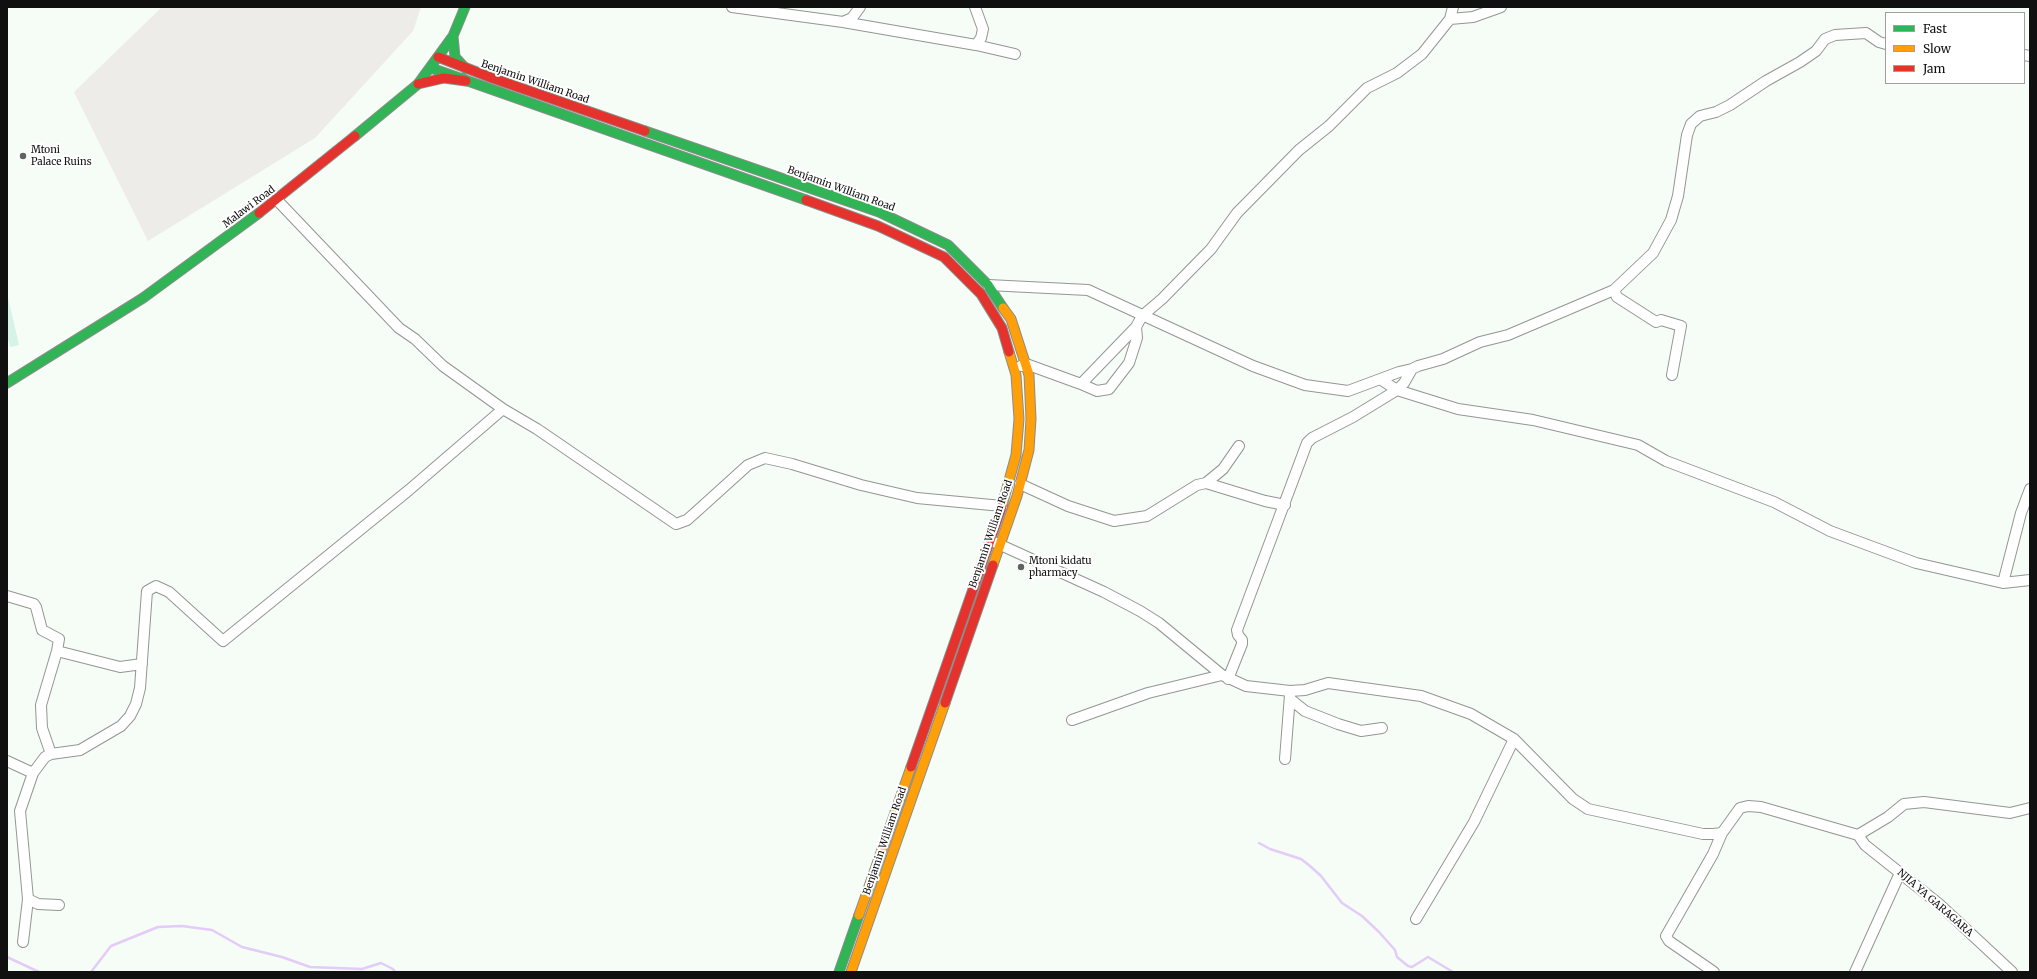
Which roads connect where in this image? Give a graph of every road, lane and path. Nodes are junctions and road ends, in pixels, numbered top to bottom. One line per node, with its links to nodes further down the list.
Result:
1 (465, 7): 10 (main road, Malawi Road)
2 (732, 7): 7 (street)
3 (860, 7): 9 (street)
4 (975, 7): 12 (street)
5 (1453, 7): 8 (street)
6 (1501, 7): 8 (street)
7 (750, 9): 9 (street)
8 (1450, 20): 22 (street)
9 (843, 22): 12 (street)
10 (453, 36): 14 (main road, Malawi Road); 16 (main road)
11 (1885, 44): 21 (street)
12 (976, 45): 13 (street)
13 (1015, 54)
14 (438, 57): 15 (main road, Malawi Road); 16 (main road, Benjamin William Road)
15 (431, 68): 17 (main road, Benjamin William Road); 18 (main road, Malawi Road)
16 (466, 69): 20 (main road, Benjamin William Road)
17 (466, 81): 18 (main road); 25 (main road, Benjamin William Road)
18 (418, 84): 19 (main road, Malawi Road)
19 (277, 200): 30 (main road, Malawi Road); 33 (street)
20 (988, 285): 22 (street); 24 (main road, Benjamin William Road)
21 (1614, 290): 26 (street); 28 (street)
22 (1142, 316): 23 (street); 29 (street)
23 (1136, 327): 31 (street); 31 (street)
24 (1026, 364): 25 (street); 31 (street); 36 (main road, Benjamin William Road)
25 (1014, 367): 39 (main road, Benjamin William Road)
26 (1412, 369): 27 (street); 32 (street)
27 (1393, 374): 29 (street); 32 (street)
28 (1672, 375)
29 (1380, 379): 32 (street)
30 (7, 383)
31 (1081, 384)
32 (1400, 387): 38 (street); 42 (street)
33 (503, 409): 39 (street); 45 (street)
34 (1239, 446): 35 (street)
35 (1206, 483): 36 (street); 38 (street)
36 (1020, 484): 40 (main road, Benjamin William Road)
37 (2030, 489): 42 (street)
38 (1285, 505): 46 (street)
39 (1002, 506): 40 (main road, Benjamin William Road)
40 (995, 542): 46 (street); 63 (main road, Benjamin William Road); 64 (main road, Benjamin William Road)
41 (2030, 580): 42 (street)
42 (2003, 583)
43 (7, 596): 44 (street)
44 (57, 651): 45 (street); 51 (street)
45 (142, 664): 51 (street)
46 (1225, 677): 47 (street); 48 (street)
47 (1290, 695): 49 (street); 50 (street); 52 (street)
48 (1072, 720)
49 (1382, 728)
50 (1514, 739): 56 (street); 61 (street)
51 (51, 754): 54 (street)
52 (1285, 759)
53 (7, 761): 54 (street)
54 (32, 773): 59 (street)
55 (2030, 808): 57 (street)
56 (1722, 833): 57 (street); 65 (street)
57 (1858, 835): 58 (street, NJIA YA GARAGARA)
58 (1900, 873): 66 (street); 67 (street, NJIA YA GARAGARA)
59 (28, 899): 60 (street); 62 (street)
60 (59, 905)
61 (1416, 919)
62 (23, 942)
63 (839, 972)
64 (851, 972)
65 (1714, 972)
66 (1855, 972)
67 (2012, 972)

